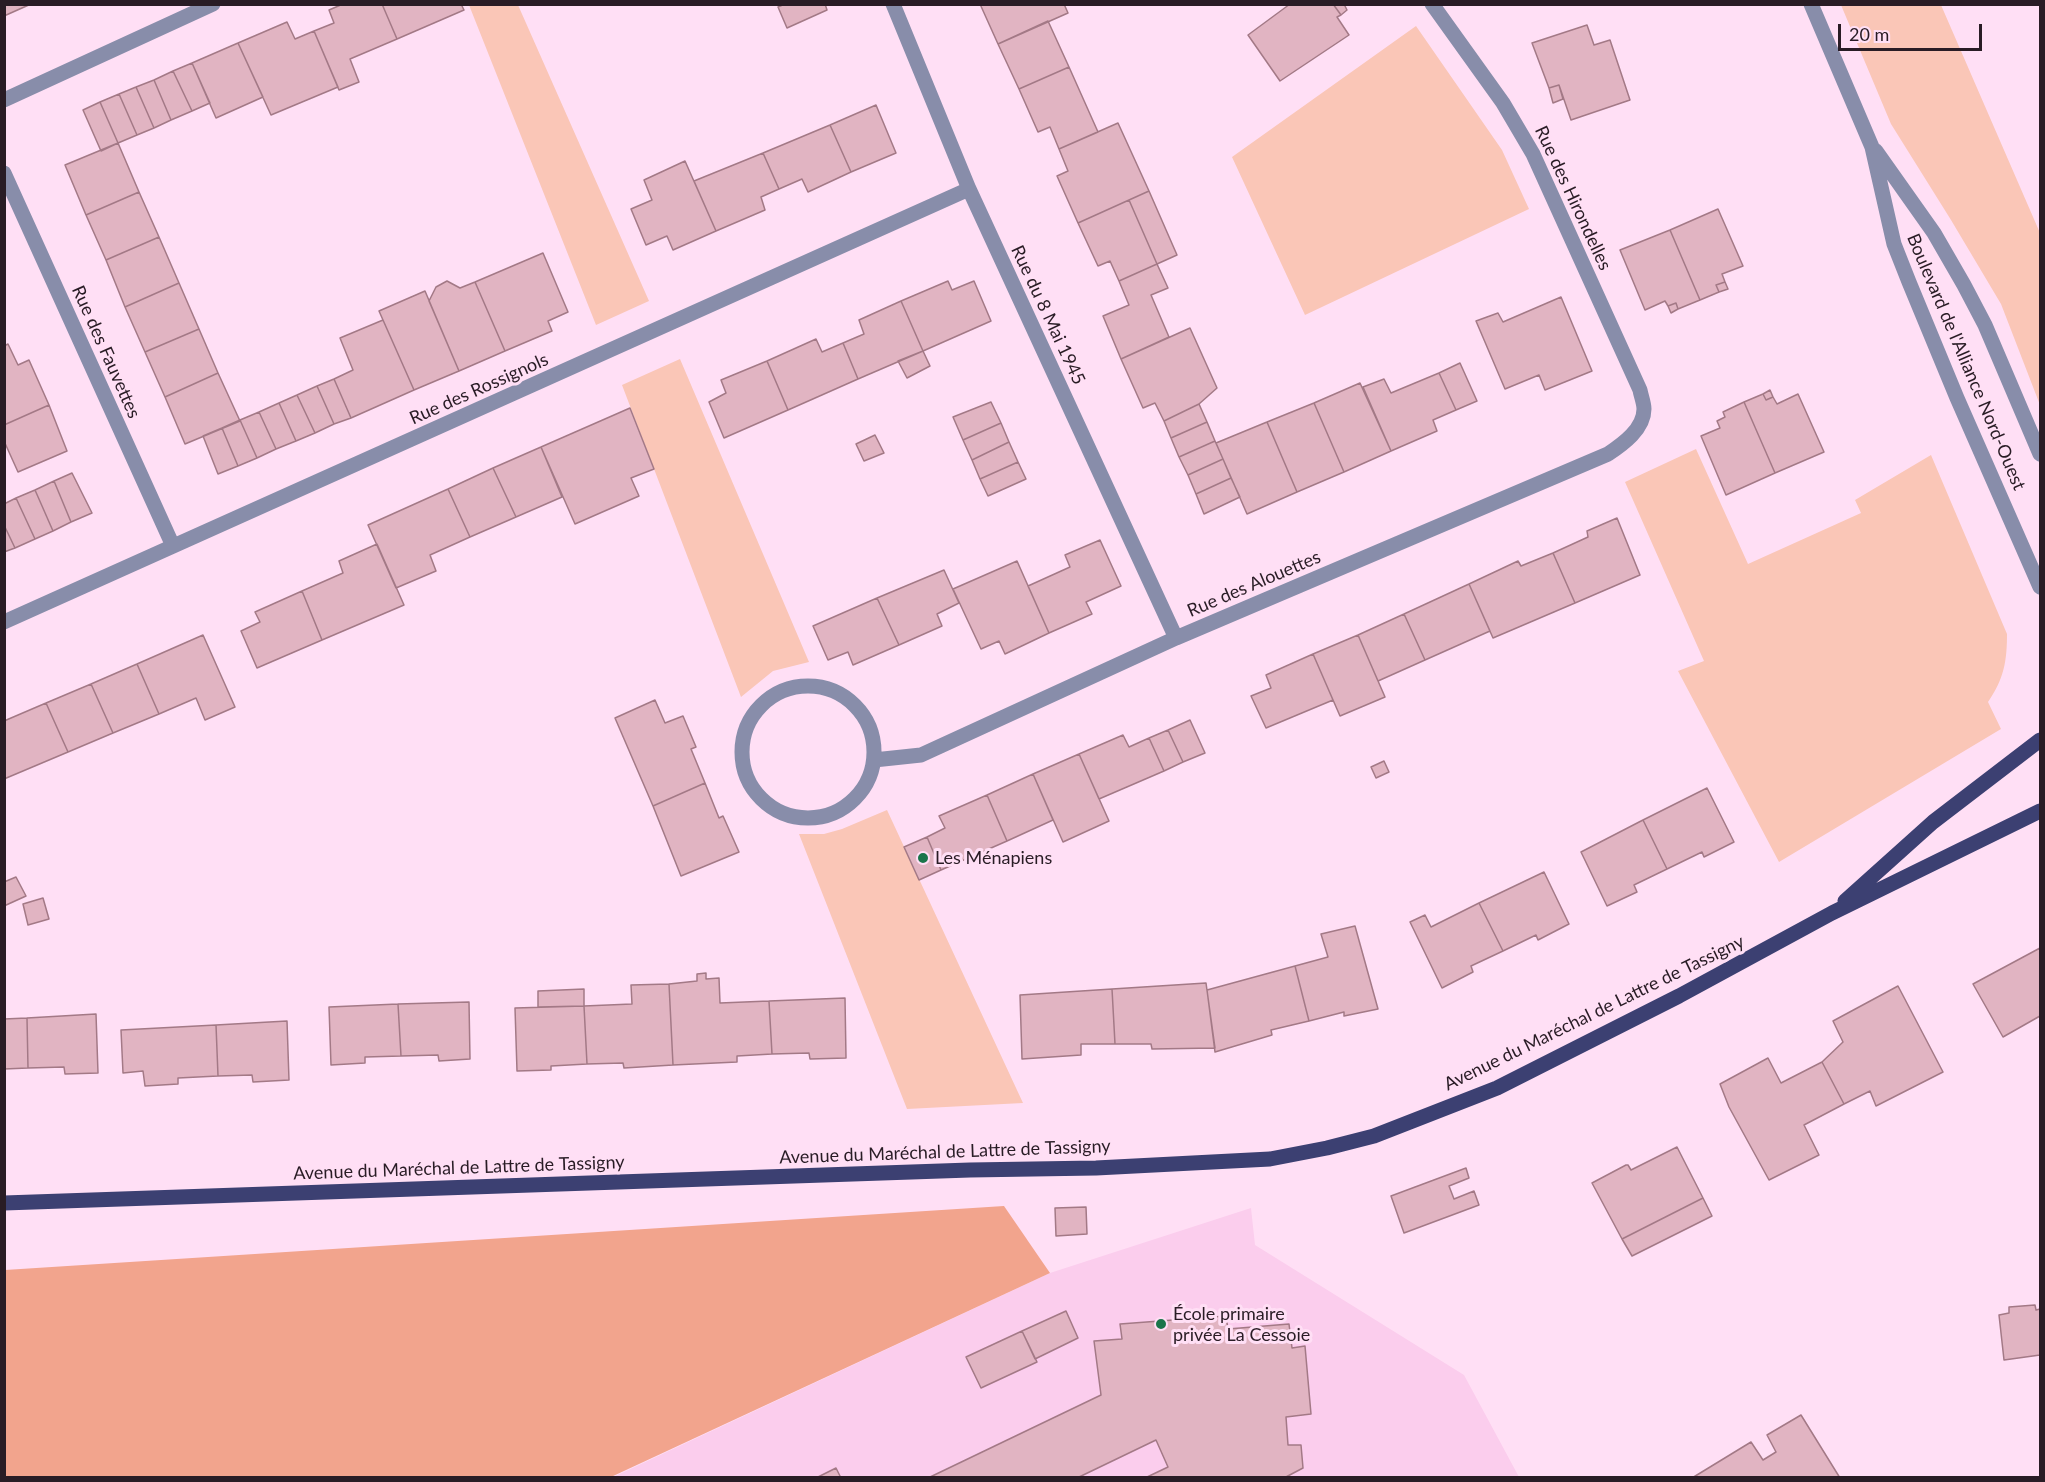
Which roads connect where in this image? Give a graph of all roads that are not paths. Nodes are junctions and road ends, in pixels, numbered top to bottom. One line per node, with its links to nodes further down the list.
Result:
1 (213, 4): 5 (street)
2 (893, 4): 8 (street, Rue du 8 Mai 1945)
3 (1432, 4): 9 (street, Rue des Hirondelles)
4 (1811, 4): 6 (street, Boulevard de l'Alliance Nord-Ouest)
5 (4, 100)
6 (1872, 147): 10 (street, Boulevard de l'Alliance Nord-Ouest); 12 (street, Boulevard de l'Alliance Nord-Ouest)
7 (4, 173): 11 (street, Rue des Fauvettes)
8 (969, 189): 11 (street, Rue des Rossignols); 14 (street, Rue du 8 Mai 1945)
9 (1640, 424): 14 (street, Rue des Alouettes)
10 (2040, 454)
11 (173, 546): 13 (street, Rue des Rossignols)
12 (2040, 587)
13 (4, 622)
14 (1176, 638): 16 (street, Rue des Alouettes)
15 (2040, 740): 18 (main road, Avenue du Maréchal de Lattre de Tassigny)
16 (873, 760): 16 (street)
17 (2040, 811): 18 (main road, Avenue du Maréchal de Lattre de Tassigny)
18 (1832, 913): 19 (main road, Avenue du Maréchal de Lattre de Tassigny)
19 (4, 1203)

